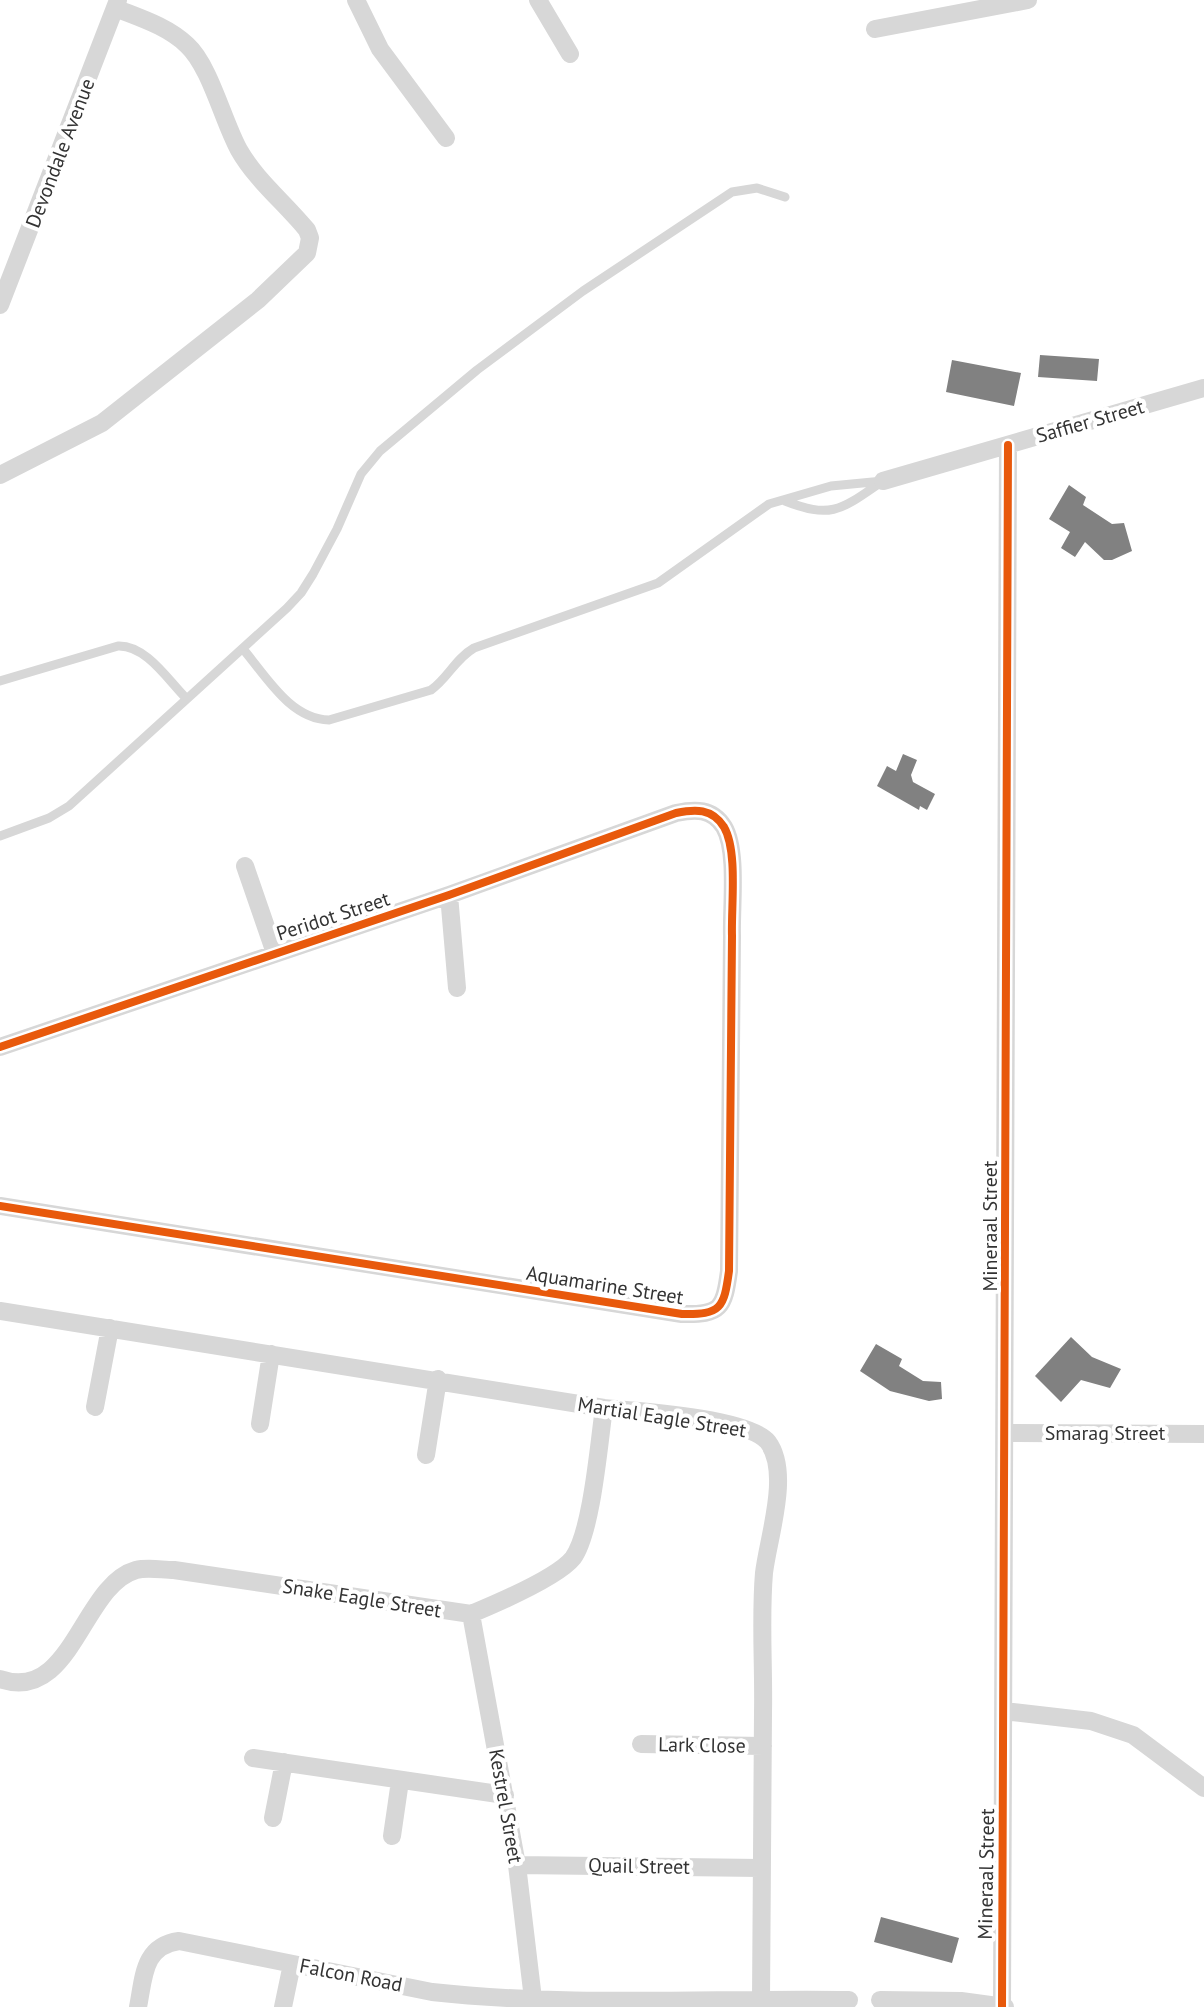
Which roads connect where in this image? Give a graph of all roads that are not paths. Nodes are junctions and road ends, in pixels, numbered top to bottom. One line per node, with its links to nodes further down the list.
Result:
1 (356, 0): 7 (street)
2 (538, 0): 6 (street)
3 (1028, 0): 5 (street)
4 (117, 4): 9 (street, Devondale Avenue); 12 (street)
5 (875, 29)
6 (570, 54)
7 (446, 138)
8 (785, 197): 15 (lane)
9 (0, 305)
10 (1204, 388): 11 (street, Saffier Street)
11 (1008, 445): 13 (street, Saffier Street); 33 (street, Mineraal Street)
12 (0, 475)
13 (883, 481): 14 (lane); 14 (lane)
14 (785, 501): 15 (lane)
15 (243, 649): 17 (lane)
16 (0, 681): 17 (lane)
17 (186, 698): 19 (lane)
18 (676, 813): 21 (street, Peridot Street); 25 (street, Aquamarine Street)
19 (0, 836)
20 (245, 866): 22 (street)
21 (449, 895): 22 (street, Peridot Street); 23 (street)
22 (275, 953): 24 (street, Peridot Street)
23 (457, 988)
24 (0, 1047)
25 (0, 1206)
26 (0, 1311): 27 (street, Martial Eagle Street)
27 (110, 1328): 28 (street, Martial Eagle Street); 30 (street)
28 (271, 1354): 29 (street, Martial Eagle Street); 32 (street)
29 (438, 1379): 31 (street, Martial Eagle Street); 35 (street)
30 (95, 1407)
31 (604, 1408): 36 (street, Snake Eagle Street); 40 (street, Martial Eagle Street)
32 (260, 1424)
33 (1005, 1433): 34 (street, Smarag Street); 38 (street, Mineraal Street)
34 (1204, 1434)
35 (426, 1455)
36 (471, 1614): 37 (street, Snake Eagle Street); 45 (street, Kestrel Street)
37 (0, 1679)
38 (1004, 1711): 44 (street); 57 (street, Mineraal Street)
39 (641, 1744): 40 (street, Lark Close)
40 (763, 1746): 49 (street, Martial Eagle Street)
41 (253, 1758): 42 (street)
42 (284, 1762): 43 (street); 46 (street)
43 (400, 1781): 45 (street); 47 (street)
44 (1204, 1788)
45 (505, 1795): 48 (street, Kestrel Street)
46 (273, 1818)
47 (392, 1836)
48 (517, 1865): 49 (street, Quail Street); 52 (street, Kestrel Street)
49 (760, 1868): 53 (street, Martial Eagle Street)
50 (292, 1964): 51 (street, Falcon Road); 58 (street, Falcon Road); 59 (street)
51 (430, 1999): 52 (street, Falcon Road)
52 (533, 1999): 56 (street, Falcon Road)
53 (761, 1999): 54 (street, Falcon Road); 56 (street, Falcon Road)
54 (849, 2000)
55 (880, 2000): 57 (street)
56 (575, 2004)
57 (1003, 2006)
58 (138, 2007)
59 (283, 2007)

